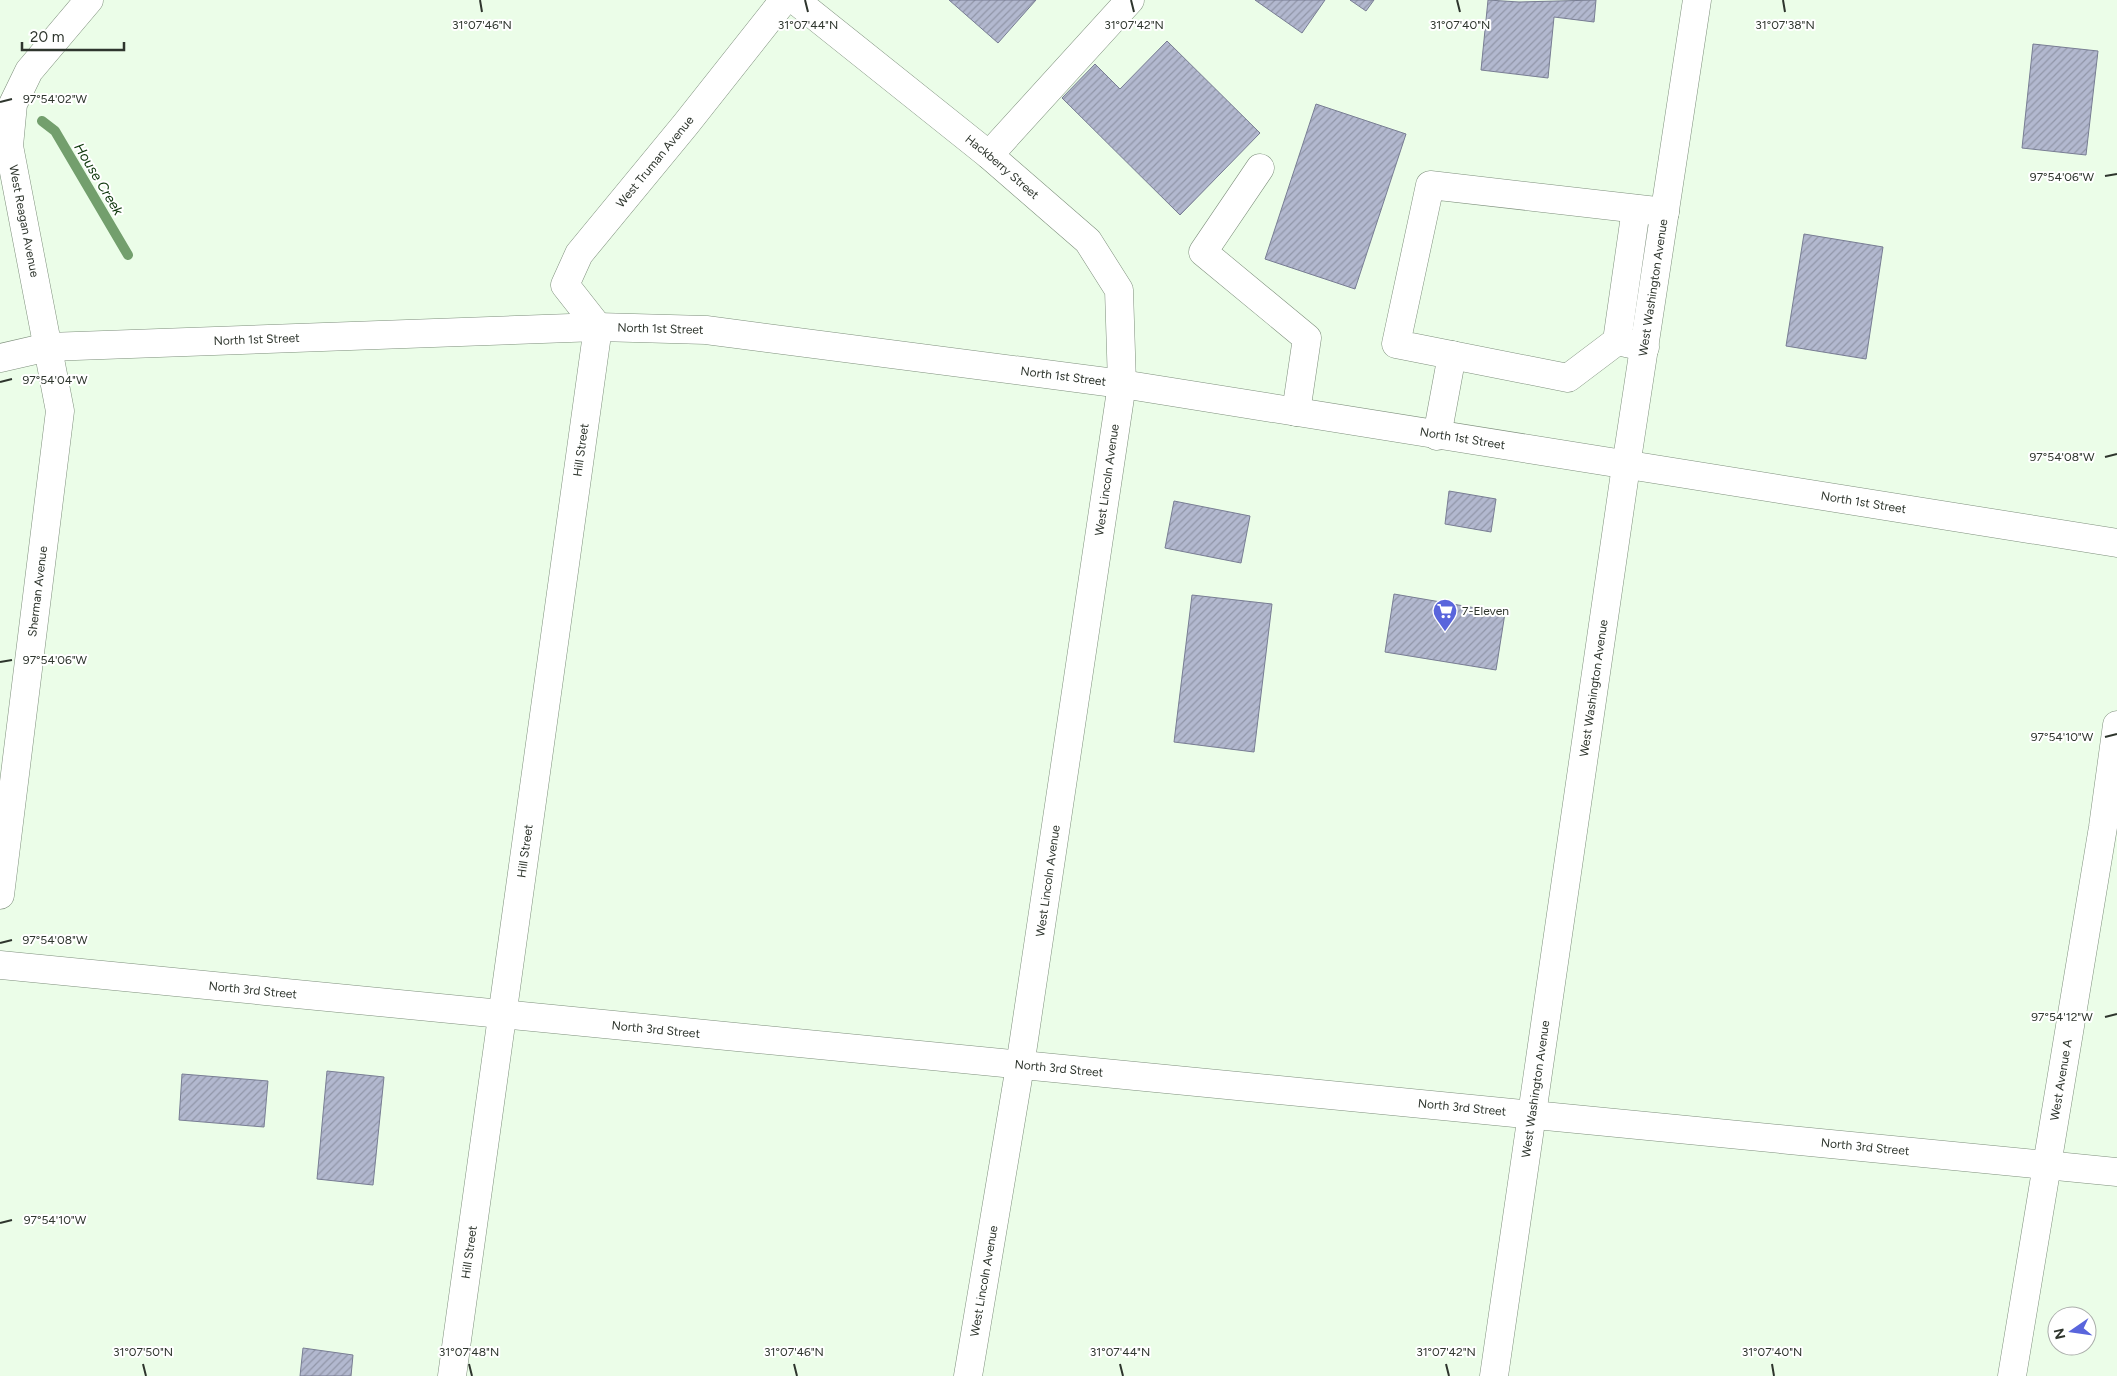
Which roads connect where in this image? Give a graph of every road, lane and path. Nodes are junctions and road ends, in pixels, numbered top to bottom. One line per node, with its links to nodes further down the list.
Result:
1 (89, 0): 12 (street, West Reagan Avenue)
2 (784, 0): 10 (street, West Truman Avenue)
3 (795, 0): 6 (street, Hackberry Street)
4 (1130, 0): 6 (street)
5 (1697, 0): 9 (street, West Washington Avenue)
6 (989, 155): 16 (street, Hackberry Street)
7 (1260, 168): 17 (street)
8 (1636, 209): 9 (street); 11 (street); 14 (street)
9 (1665, 212): 13 (street, West Washington Avenue)
10 (598, 327): 12 (street, North 1st Street); 16 (street, North 1st Street); 25 (street, Hill Street)
11 (1617, 341): 13 (street); 14 (street)
12 (48, 347): 15 (street, North 1st Street); 23 (street, Sherman Avenue)
13 (1645, 347): 19 (street, West Washington Avenue)
14 (1452, 355): 18 (street)
15 (0, 358)
16 (1122, 384): 17 (street, North 1st Street); 26 (street, West Lincoln Avenue)
17 (1296, 412): 18 (street, North 1st Street)
18 (1437, 436): 19 (street, North 1st Street)
19 (1626, 466): 20 (street, North 1st Street); 27 (street, West Washington Avenue)
20 (2117, 542)
21 (2117, 725): 22 (street, West Avenue A)
22 (2110, 828): 28 (street, West Avenue A)
23 (0, 895)
24 (0, 966): 25 (street, North 3rd Street)
25 (501, 1015): 26 (street, North 3rd Street); 30 (street, Hill Street)
26 (1020, 1066): 27 (street, North 3rd Street); 31 (street, West Lincoln Avenue)
27 (1533, 1113): 28 (street, North 3rd Street); 32 (street, West Washington Avenue)
28 (2046, 1165): 29 (street, North 3rd Street); 33 (street, West Avenue A)
29 (2117, 1172)
30 (452, 1376)
31 (968, 1376)
32 (1494, 1376)
33 (2012, 1376)

